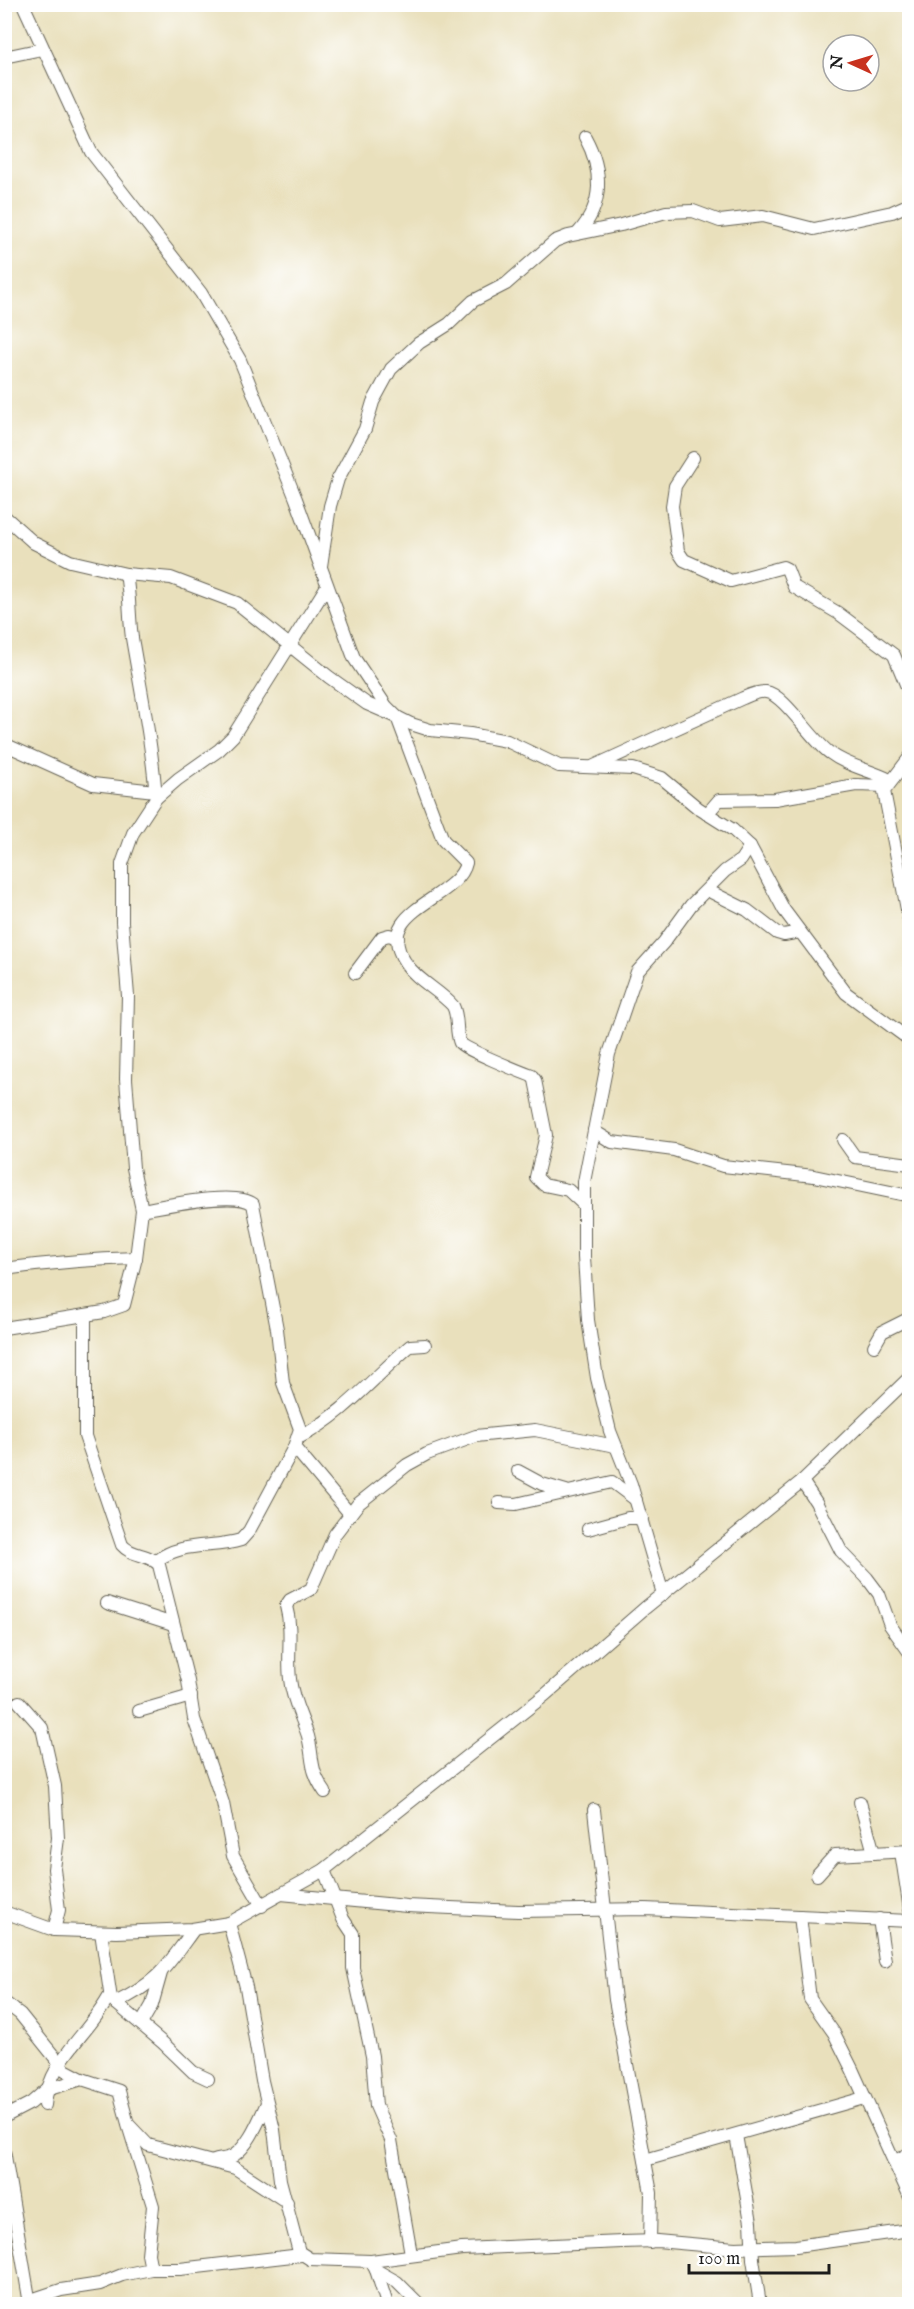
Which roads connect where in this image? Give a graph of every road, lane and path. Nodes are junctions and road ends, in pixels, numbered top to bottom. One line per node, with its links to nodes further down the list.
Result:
1 (23, 4): 2 (street)
2 (42, 49): 3 (street); 9 (street)
3 (4, 57)
4 (585, 137): 6 (street)
5 (909, 204): 6 (street)
6 (578, 233): 9 (street)
7 (693, 458): 13 (street)
8 (4, 516): 10 (street)
9 (321, 569): 11 (street)
10 (126, 574): 12 (street); 20 (street)
11 (327, 586): 12 (street); 14 (street)
12 (290, 645): 14 (street); 20 (street)
13 (909, 694)
14 (397, 717): 17 (street); 26 (street)
15 (4, 744): 20 (street)
16 (909, 757): 19 (street)
17 (591, 767): 19 (street); 21 (street)
18 (909, 776): 19 (street)
19 (890, 781): 21 (street); 24 (street)
20 (155, 794): 34 (street)
21 (707, 814): 22 (street)
22 (750, 846): 23 (street); 25 (street)
23 (707, 890): 25 (street); 29 (street)
24 (909, 925)
25 (800, 932): 28 (street)
26 (398, 939): 27 (street); 33 (street)
27 (355, 973)
28 (909, 1040)
29 (594, 1131): 32 (street); 33 (street)
30 (843, 1140): 31 (street)
31 (909, 1164)
32 (909, 1196)
33 (582, 1203): 44 (street)
34 (142, 1210): 35 (street); 43 (street)
35 (136, 1258): 36 (street); 37 (street)
36 (4, 1269)
37 (85, 1316): 39 (street); 53 (street)
38 (909, 1318): 41 (street)
39 (4, 1328)
40 (425, 1345): 43 (street)
41 (874, 1346)
42 (909, 1377): 46 (street)
43 (297, 1442): 50 (street); 53 (street)
44 (615, 1446): 48 (street); 50 (street)
45 (518, 1472): 47 (street)
46 (802, 1481): 54 (street); 57 (street)
47 (566, 1491): 48 (street); 49 (street)
48 (636, 1500): 51 (street)
49 (499, 1503)
50 (350, 1514): 61 (street)
51 (642, 1518): 52 (street); 54 (street)
52 (588, 1529)
53 (156, 1561): 56 (street)
54 (663, 1594): 66 (street)
55 (107, 1603): 56 (street)
56 (172, 1624): 58 (street)
57 (909, 1653)
58 (191, 1696): 60 (street); 70 (street)
59 (19, 1702): 79 (street)
60 (139, 1711)
61 (325, 1792)
62 (860, 1802): 65 (street)
63 (594, 1810): 72 (street)
64 (905, 1852): 65 (street); 71 (street)
65 (874, 1853): 67 (street)
66 (324, 1870): 68 (street); 69 (street)
67 (817, 1875)
68 (281, 1894): 69 (street); 70 (street)
69 (337, 1899): 72 (street); 109 (street)
70 (262, 1906): 77 (street)
71 (909, 1910)
72 (606, 1911): 74 (street); 100 (street)
73 (4, 1912): 79 (street)
74 (800, 1916): 75 (street); 90 (street)
75 (879, 1919): 76 (street); 81 (street)
76 (909, 1921)
77 (230, 1923): 78 (street); 91 (street)
78 (194, 1929): 80 (street); 82 (street)
79 (54, 1930): 80 (street)
80 (101, 1932): 83 (street)
81 (885, 1961)
82 (161, 1973): 83 (street); 85 (street)
83 (112, 1999): 85 (street); 86 (street)
84 (4, 2002): 86 (street)
85 (141, 2024): 88 (street)
86 (59, 2064): 87 (street); 89 (street)
87 (82, 2079): 89 (street); 94 (street)
88 (208, 2079)
89 (46, 2090): 92 (street); 93 (street)
90 (864, 2098): 95 (street); 102 (street)
91 (267, 2103): 101 (street); 104 (street)
92 (45, 2105)
93 (4, 2117)
94 (128, 2124): 96 (street); 97 (street)
95 (736, 2135): 100 (street); 107 (street)
96 (131, 2137): 97 (street); 111 (street)
97 (148, 2145): 101 (street)
98 (4, 2150): 113 (street)
99 (909, 2153): 102 (street)
100 (645, 2160): 106 (street)
101 (212, 2161): 104 (street)
102 (894, 2162): 103 (street)
103 (909, 2197)
104 (287, 2202): 108 (street)
105 (909, 2230): 107 (street)
106 (650, 2242): 107 (street); 109 (street)
107 (752, 2247): 115 (street)
108 (301, 2254): 110 (street); 111 (street)
109 (411, 2254): 110 (street)
110 (373, 2265): 112 (street); 114 (street)
111 (151, 2269): 113 (street)
112 (388, 2303)
113 (30, 2304)
114 (419, 2304)
115 (760, 2304)

